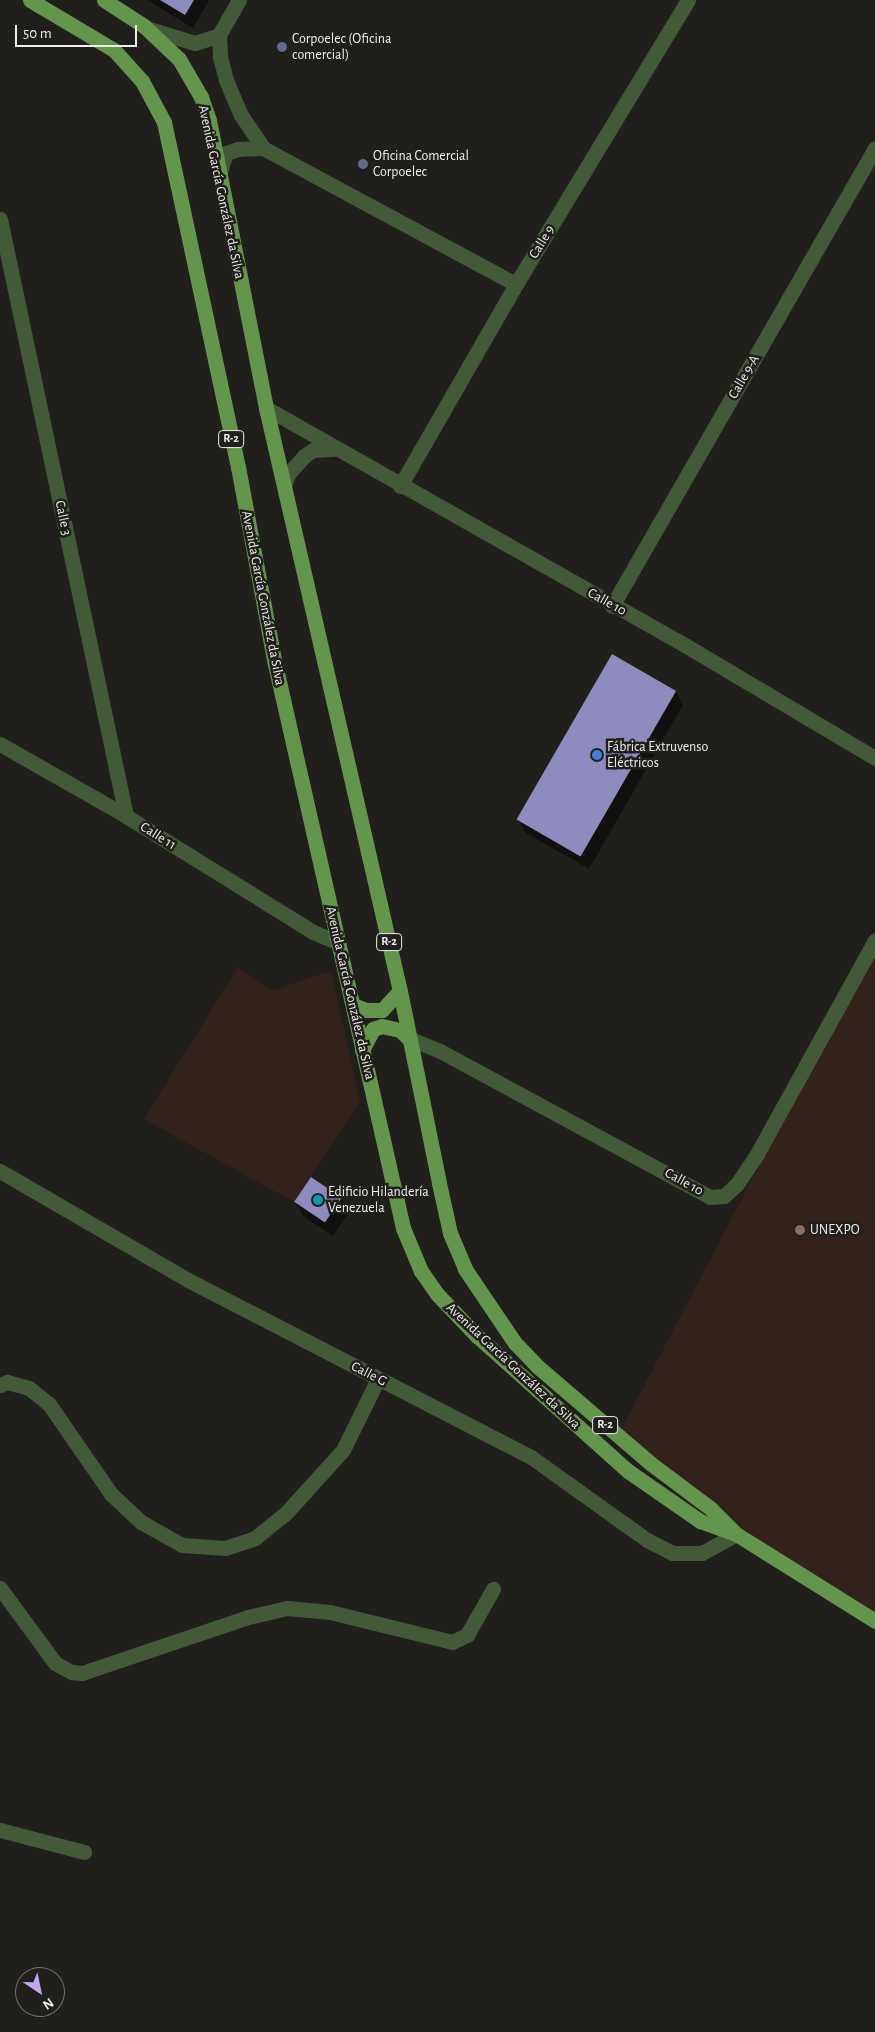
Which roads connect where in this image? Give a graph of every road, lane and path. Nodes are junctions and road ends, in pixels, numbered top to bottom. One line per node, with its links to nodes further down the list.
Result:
1 (30, 0): 20 (main road, Avenida García González da Silva / R-2)
2 (104, 0): 5 (main road, Avenida García González da Silva / R-2)
3 (239, 0): 6 (street)
4 (688, 0): 11 (street, Calle 9)
5 (144, 26): 6 (street); 9 (main road, Avenida García González da Silva / R-2)
6 (218, 35): 7 (street)
7 (263, 148): 9 (street); 11 (street)
8 (875, 148): 16 (street, Calle 9-A)
9 (218, 176): 12 (main road, Avenida García González da Silva / R-2)
10 (0, 220): 19 (street, Calle 3)
11 (516, 284): 15 (street, Calle 9)
12 (266, 408): 13 (street, Calle 10); 14 (main road, Avenida García González da Silva / R-2)
13 (337, 449): 14 (street); 15 (street, Calle 10)
14 (284, 486): 24 (main road, Avenida García González da Silva / R-2)
15 (400, 486): 16 (street, Calle 10)
16 (612, 606): 18 (street, Calle 10)
17 (0, 744): 19 (street, Calle 11)
18 (875, 758)
19 (126, 816): 21 (street, Calle 11)
20 (333, 919): 21 (street); 23 (main road, Avenida García González da Silva / R-2)
21 (313, 932): 23 (street, Calle 11)
22 (875, 940): 26 (street, Calle 10)
23 (339, 943): 25 (main road, Avenida García González da Silva / R-2)
24 (400, 991): 25 (main road); 26 (main road, Avenida García González da Silva / R-2)
25 (353, 1005): 27 (main road, Avenida García González da Silva / R-2)
26 (408, 1038): 27 (main road); 31 (main road, Avenida García González da Silva / R-2)
27 (362, 1050): 31 (main road, Avenida García González da Silva / R-2)
28 (0, 1171): 29 (street, Calle G)
29 (378, 1379): 30 (street); 31 (street, Calle G)
30 (0, 1385)
31 (736, 1534): 34 (main road, R-2)
32 (0, 1588): 33 (street)
33 (493, 1589)
34 (875, 1621)
35 (0, 1830): 36 (street)
36 (84, 1852)

